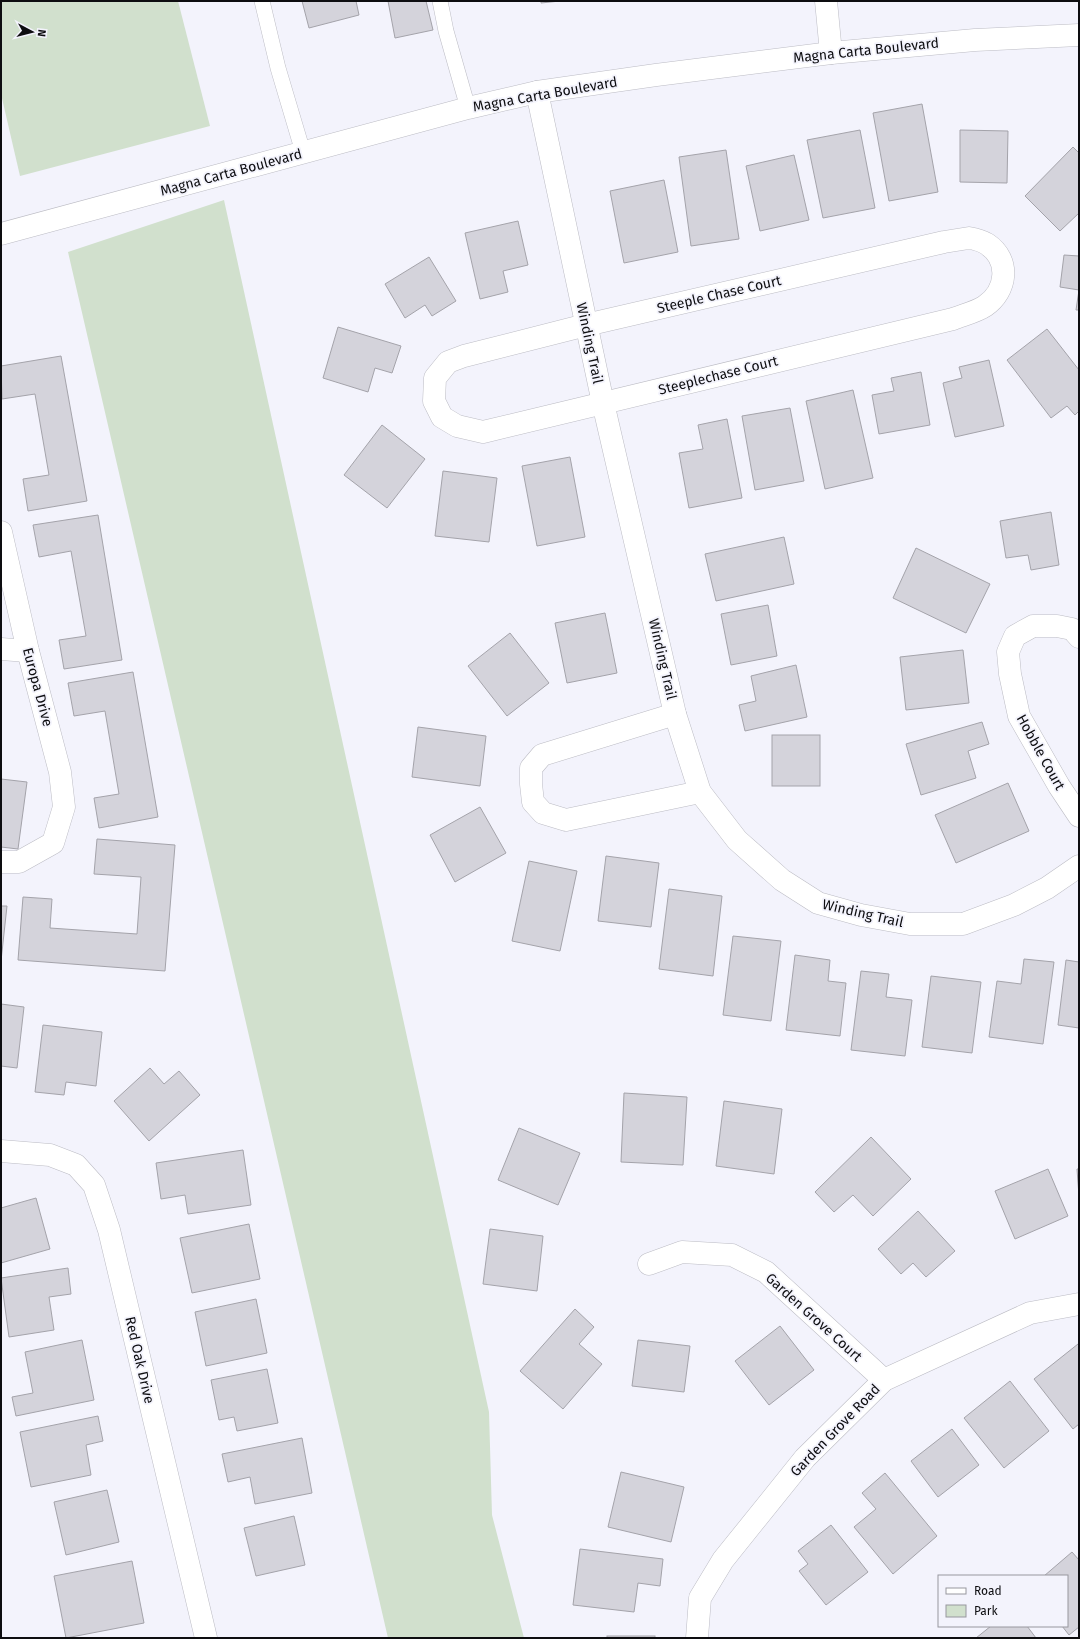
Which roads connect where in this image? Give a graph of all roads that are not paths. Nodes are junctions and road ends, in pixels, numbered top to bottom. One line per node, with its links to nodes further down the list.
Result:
1 (262, 1): 8 (lane)
2 (440, 1): 7 (lane)
3 (826, 1): 5 (street)
4 (1079, 36): 5 (street, Magna Carta Boulevard)
5 (831, 53): 6 (street, Magna Carta Boulevard)
6 (537, 92): 7 (street, Magna Carta Boulevard); 11 (street, Winding Trail)
7 (468, 108): 8 (street, Magna Carta Boulevard)
8 (303, 152): 9 (street, Magna Carta Boulevard)
9 (1, 234)
10 (953, 319): 11 (street, Steeple Chase Court); 12 (street, Steeplechase Court)
11 (586, 325): 12 (street, Winding Trail); 13 (street, Steeple Chase Court)
12 (604, 403): 13 (street, Steeplechase Court); 18 (street, Winding Trail)
13 (483, 432)
14 (1, 532): 17 (street, Europa Drive)
15 (1079, 636): 20 (street, Hobble Court)
16 (1, 649): 17 (street)
17 (28, 651): 21 (street, Europa Drive)
18 (675, 714): 19 (street, Winding Trail); 19 (street)
19 (700, 792): 22 (street, Winding Trail)
20 (1079, 816)
21 (1, 862)
22 (1079, 866)
23 (1, 1150): 27 (street, Red Oak Drive)
24 (649, 1264): 26 (street, Garden Grove Court)
25 (1079, 1304): 26 (street, Garden Grove Road)
26 (884, 1380): 28 (street, Garden Grove Road)
27 (206, 1638)
28 (697, 1638)

